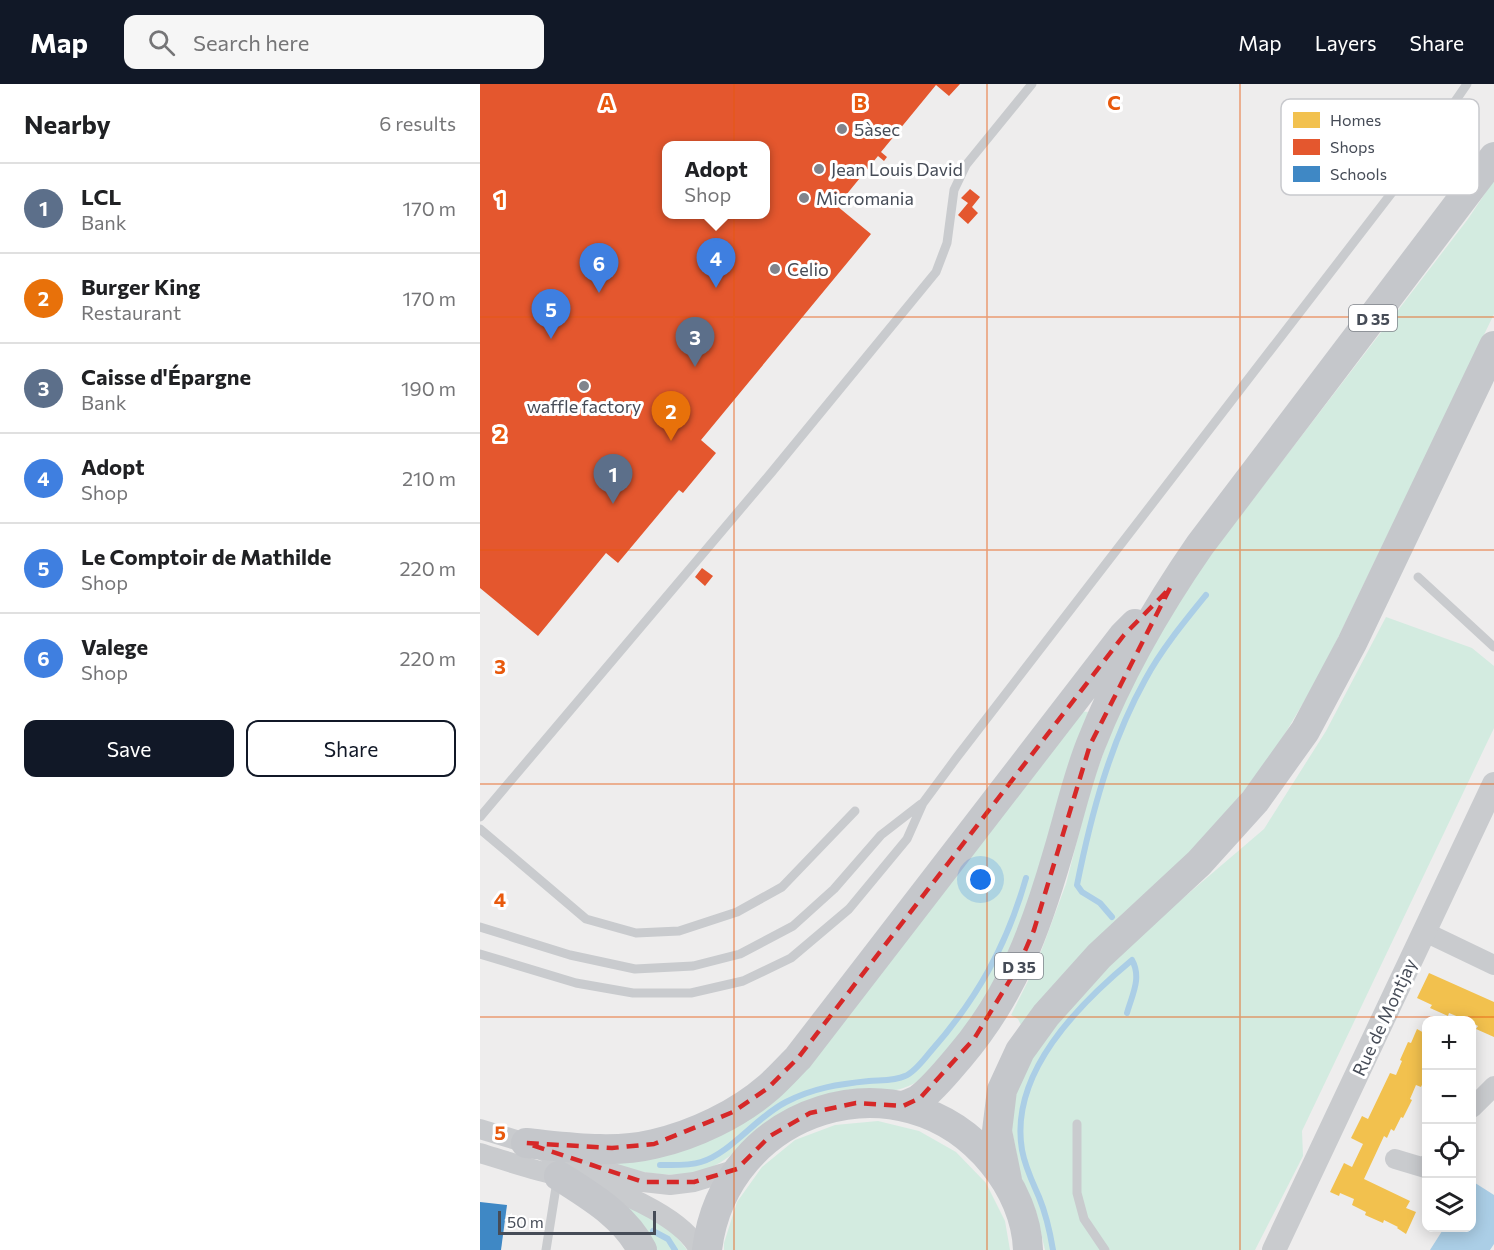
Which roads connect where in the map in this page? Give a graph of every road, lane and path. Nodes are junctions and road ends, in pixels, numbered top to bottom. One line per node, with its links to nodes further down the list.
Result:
1 (1032, 84): 15 (lane)
2 (1467, 84): 3 (lane)
3 (1457, 99)
4 (1494, 157): 5 (main road, D 35)
5 (1479, 177)
6 (1390, 195): 13 (lane)
7 (1465, 195): 10 (main road, D 35)
8 (1494, 346): 32 (main road, D 35)
9 (1418, 577): 11 (lane)
10 (1170, 588): 23 (main road, D 35); 26 (main road)
11 (1494, 647)
12 (1494, 784): 18 (street, Rue de Montjay)
13 (923, 802): 17 (lane); 19 (lane)
14 (855, 811): 16 (lane)
15 (480, 817)
16 (480, 829)
17 (480, 927)
18 (1424, 931): 20 (street); 39 (street, Rue de Montjay)
19 (480, 954)
20 (1494, 964)
21 (1494, 1086): 22 (street)
22 (1476, 1104)
23 (903, 1106): 30 (main road); 32 (main road)
24 (1077, 1124): 38 (lane)
25 (480, 1129): 26 (street)
26 (526, 1143): 30 (street)
27 (480, 1153): 31 (street)
28 (1395, 1159): 29 (street)
29 (1422, 1167)
30 (737, 1169): 36 (main road)
31 (559, 1176): 33 (lane); 34 (main road); 35 (street)
32 (1007, 1180): 37 (main road)
33 (546, 1250)
34 (642, 1250)
35 (699, 1250)
36 (707, 1250)
37 (1028, 1250)
38 (1105, 1250)
39 (1274, 1250)

